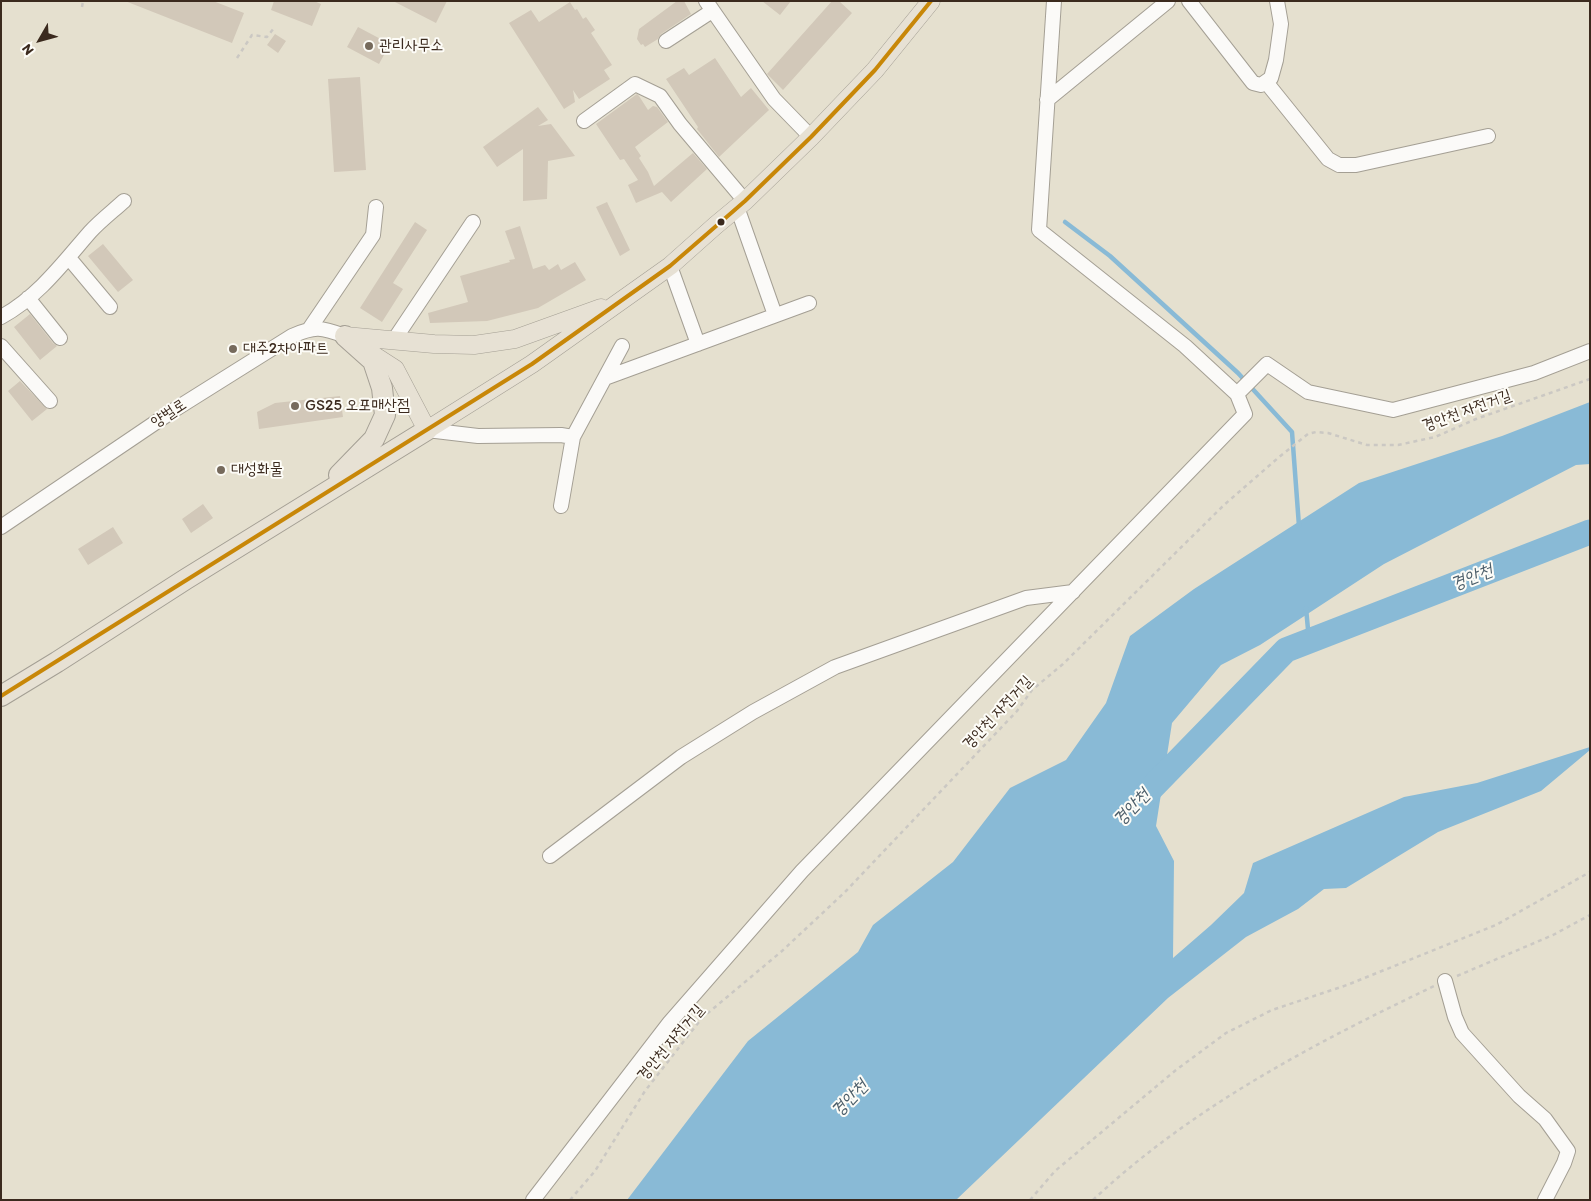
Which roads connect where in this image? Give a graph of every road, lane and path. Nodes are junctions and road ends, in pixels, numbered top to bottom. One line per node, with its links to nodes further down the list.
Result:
1 (83, 1): 8 (path)
2 (930, 1): 16 (main road)
3 (1054, 1): 13 (street)
4 (1168, 1): 13 (street)
5 (1189, 1): 12 (street)
6 (1278, 1): 12 (street)
7 (709, 6): 10 (street); 16 (street)
8 (82, 7)
9 (274, 28): 11 (path)
10 (666, 41)
11 (237, 58)
12 (1266, 82): 15 (street)
13 (1047, 100): 39 (street)
14 (584, 121): 18 (street)
15 (1488, 136)
16 (811, 137): 18 (main road)
17 (124, 201): 21 (street)
18 (742, 204): 22 (main road); 27 (street)
19 (376, 208): 29 (street)
20 (473, 222): 32 (street)
21 (69, 258): 23 (street); 26 (street)
22 (670, 266): 24 (main road); 33 (street)
23 (28, 298): 28 (street); 31 (street)
24 (622, 300): 32 (main road); 41 (main road)
25 (809, 303): 27 (street)
26 (110, 307)
27 (775, 315): 33 (street)
28 (1, 317)
29 (310, 328): 30 (street); 45 (street, 양벌로)
30 (345, 336): 32 (main road); 41 (main road); 43 (highway)
31 (60, 338)
32 (394, 340)
33 (698, 344): 37 (street)
34 (1, 346): 40 (street)
35 (622, 346): 37 (street)
36 (1590, 351): 39 (street)
37 (605, 378): 42 (street)
38 (1590, 379): 53 (path, 경안천 자전거길)
39 (1239, 392): 46 (street)
40 (50, 401)
41 (427, 430): 42 (street); 43 (highway)
42 (573, 437): 44 (street)
43 (317, 498): 47 (highway)
44 (561, 506)
45 (1, 527)
46 (1073, 592): 48 (street); 52 (street)
47 (1, 696)
48 (550, 856)
49 (1590, 872): 54 (path)
50 (1590, 915): 51 (path)
51 (1445, 980): 55 (path); 56 (street)
52 (533, 1200)
53 (570, 1200)
54 (1030, 1200)
55 (1093, 1200)
56 (1544, 1200)

